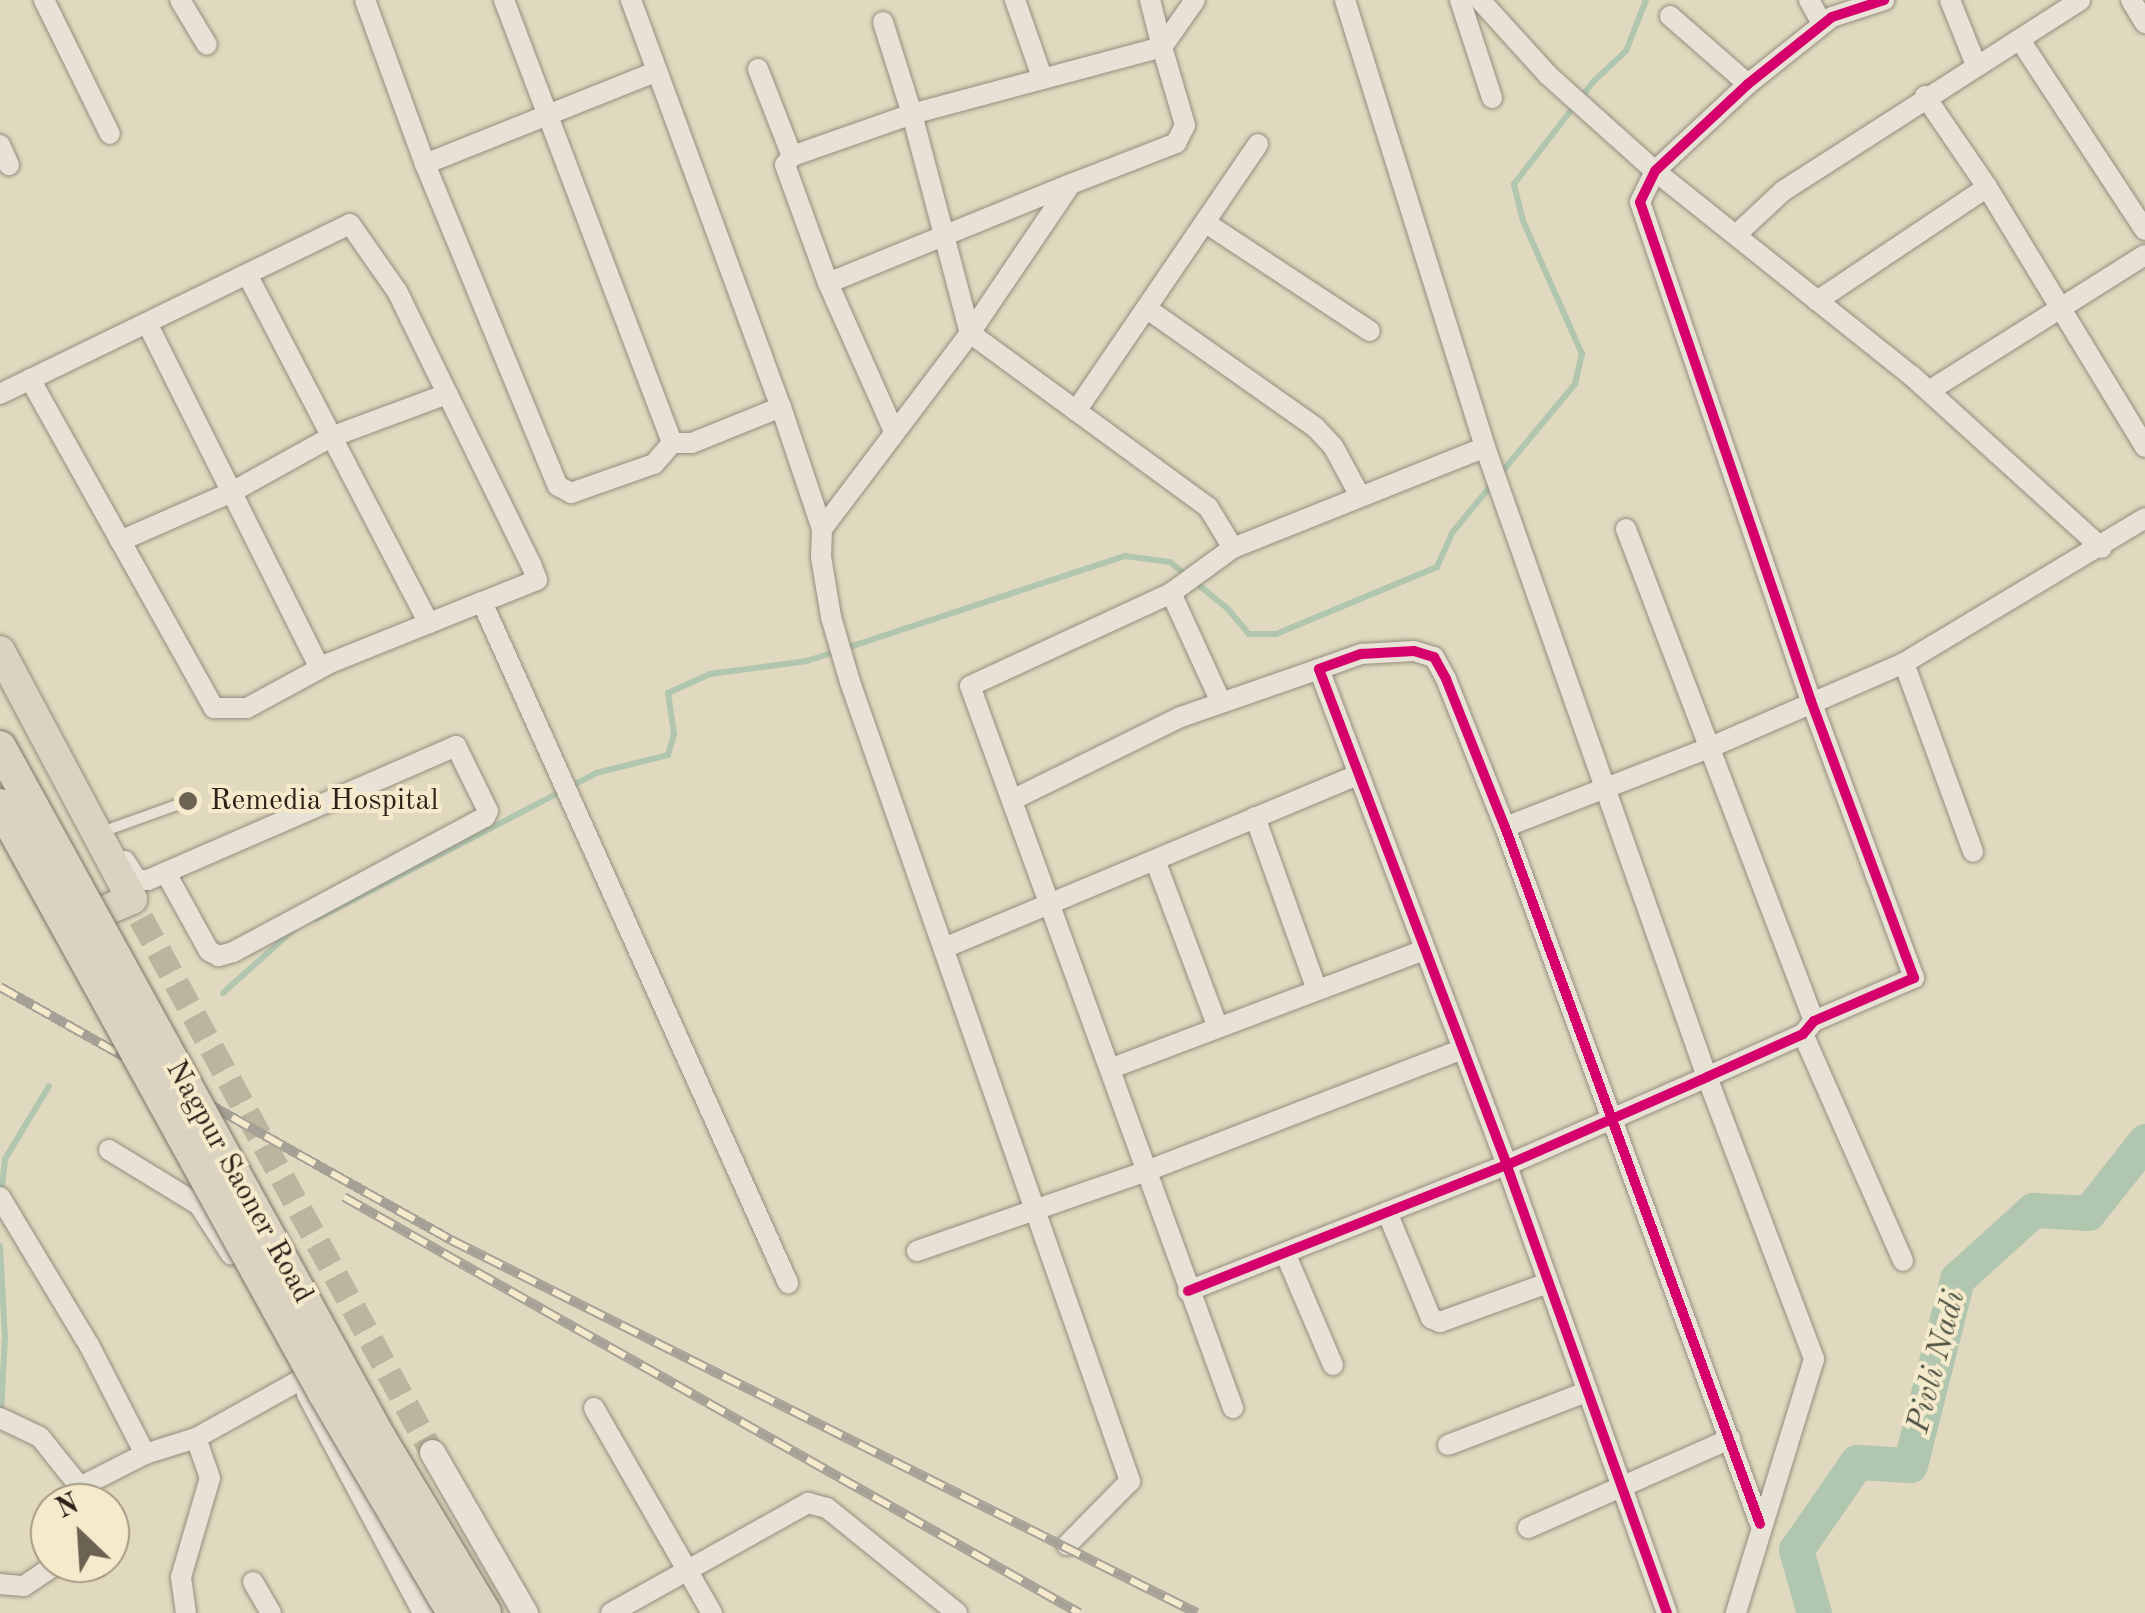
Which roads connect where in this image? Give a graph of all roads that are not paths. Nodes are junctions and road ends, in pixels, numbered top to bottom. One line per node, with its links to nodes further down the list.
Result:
1 (44, 0): 33 (street)
2 (180, 0): 22 (street)
3 (365, 0): 37 (street)
4 (504, 0): 31 (street)
5 (631, 0): 26 (street)
6 (1015, 0): 27 (street)
7 (1150, 0): 23 (street)
8 (1195, 0): 23 (street)
9 (1344, 0): 64 (street)
10 (1460, 0): 30 (street)
11 (1480, 0): 39 (street)
12 (1809, 0): 19 (street)
13 (1884, 0): 19 (street)
14 (1950, 0): 24 (street)
15 (2131, 0): 20 (street)
16 (2070, 2): 21 (street)
17 (1670, 16): 28 (street)
18 (883, 22): 32 (street)
19 (1822, 23): 28 (street)
20 (2145, 23)
21 (2020, 40): 24 (street); 43 (street)
22 (206, 45)
23 (1162, 47): 27 (street); 40 (street)
24 (1976, 66): 29 (street)
25 (758, 69): 36 (street)
26 (658, 71): 31 (street); 59 (street)
27 (1042, 77): 32 (street)
28 (1748, 84): 39 (street)
29 (1925, 96): 41 (street); 45 (street)
30 (1492, 98)
31 (544, 114): 37 (street); 63 (street)
32 (912, 114): 36 (street); 44 (street)
33 (110, 134)
34 (1258, 144): 42 (street)
35 (0, 145): 38 (street)
36 (792, 156): 48 (street)
37 (425, 164): 63 (street)
38 (9, 165)
39 (1655, 171): 45 (street); 81 (street)
40 (1071, 184): 44 (street); 54 (street)
41 (1987, 187): 49 (street); 50 (street)
42 (1206, 223): 51 (street); 53 (street)
43 (2145, 230)
44 (942, 235): 48 (street); 54 (street)
45 (1736, 235): 49 (street)
46 (2145, 255): 50 (street)
47 (247, 274): 52 (street); 58 (street); 62 (street)
48 (828, 283): 61 (street)
49 (1817, 300): 56 (street)
50 (2062, 306): 56 (street); 65 (street)
51 (1149, 310): 60 (street); 67 (street)
52 (147, 322): 55 (street); 66 (street)
53 (1370, 331)
54 (970, 333): 60 (street); 61 (street)
55 (30, 379): 57 (street); 71 (street)
56 (1929, 391): 73 (street)
57 (0, 394)
58 (447, 394): 62 (street); 75 (street)
59 (781, 407): 63 (street); 70 (street)
60 (1076, 411): 72 (street)
61 (894, 432): 70 (street)
62 (331, 437): 66 (street); 76 (street)
63 (672, 443)
64 (1485, 447): 67 (street); 87 (street)
65 (2145, 447)
66 (230, 493): 71 (street); 79 (street)
67 (1360, 496): 72 (street)
68 (2145, 518): 73 (street)
69 (1626, 528): 84 (street)
70 (822, 529): 99 (street)
71 (120, 541): 79 (street)
72 (1234, 548): 74 (street)
73 (2102, 548): 78 (street)
74 (1171, 592): 82 (street); 88 (street)
75 (482, 602): 76 (street); 117 (street)
76 (429, 623): 79 (street)
77 (0, 652): 86 (main road)
78 (1904, 663): 81 (street); 95 (street)
79 (320, 668)
80 (1320, 669): 82 (street); 85 (street); 92 (street)
81 (1812, 701): 84 (street); 103 (street)
82 (1221, 702): 88 (street)
83 (0, 747): 145 (highway, Nagpur Saoner Road, bridge)
84 (1711, 747): 87 (street); 103 (street)
85 (1359, 774): 91 (street); 100 (street)
86 (68, 779): 93 (street); 94 (main road)
87 (1607, 787): 92 (street); 106 (street)
88 (1012, 800): 98 (street)
89 (188, 802): 93 (lane)
90 (0, 805): 144 (highway, Nagpur Saoner Road, bridge)
91 (1255, 817): 96 (street); 101 (street)
92 (1506, 827): 107 (street)
93 (110, 830): 97 (street)
94 (0, 836)
95 (1973, 852)
96 (1155, 860): 98 (street); 102 (street)
97 (166, 873): 97 (street)
98 (1051, 906): 99 (street); 105 (street)
99 (944, 948): 112 (street)
100 (1424, 950): 101 (street); 104 (street)
101 (1316, 987): 102 (street)
102 (1217, 1025): 105 (street)
103 (1808, 1027): 106 (street); 116 (street)
104 (1464, 1049): 109 (street); 110 (street)
105 (1112, 1068): 110 (street)
106 (1707, 1077): 107 (street); 134 (street)
107 (1613, 1119): 109 (street); 127 (street)
108 (109, 1150): 121 (street)
109 (1506, 1165): 113 (street); 118 (street)
110 (1144, 1172): 112 (street); 119 (street)
111 (3, 1201): 130 (street)
112 (1035, 1210): 114 (street); 136 (street)
113 (1387, 1212): 115 (street); 118 (street)
114 (918, 1251)
115 (1285, 1253): 119 (street); 120 (street)
116 (1903, 1261)
117 (788, 1283)
118 (1548, 1283): 122 (street)
119 (1188, 1291): 124 (street)
120 (1332, 1365)
121 (300, 1380): 126 (street); 143 (street)
122 (1586, 1392): 128 (street); 133 (street)
123 (594, 1408): 137 (street)
124 (1233, 1408)
125 (0, 1418): 131 (street)
126 (196, 1438): 130 (street); 141 (street)
127 (1730, 1439): 133 (street); 134 (street)
128 (1448, 1445)
129 (432, 1452): 146 (street)
130 (145, 1454): 132 (street)
131 (73, 1483)
132 (100, 1483)
133 (1620, 1488): 135 (street); 150 (street)
134 (1760, 1524): 151 (street)
135 (1528, 1528)
136 (1066, 1545)
137 (688, 1572): 147 (street); 148 (street); 149 (street)
138 (30, 1582): 140 (street)
139 (252, 1582): 142 (street)
140 (0, 1584)
141 (186, 1613)
142 (271, 1613)
143 (424, 1613)
144 (453, 1613)
145 (485, 1613)
146 (524, 1613)
147 (611, 1613)
148 (712, 1613)
149 (957, 1613)
150 (1667, 1613)
151 (1736, 1613)

